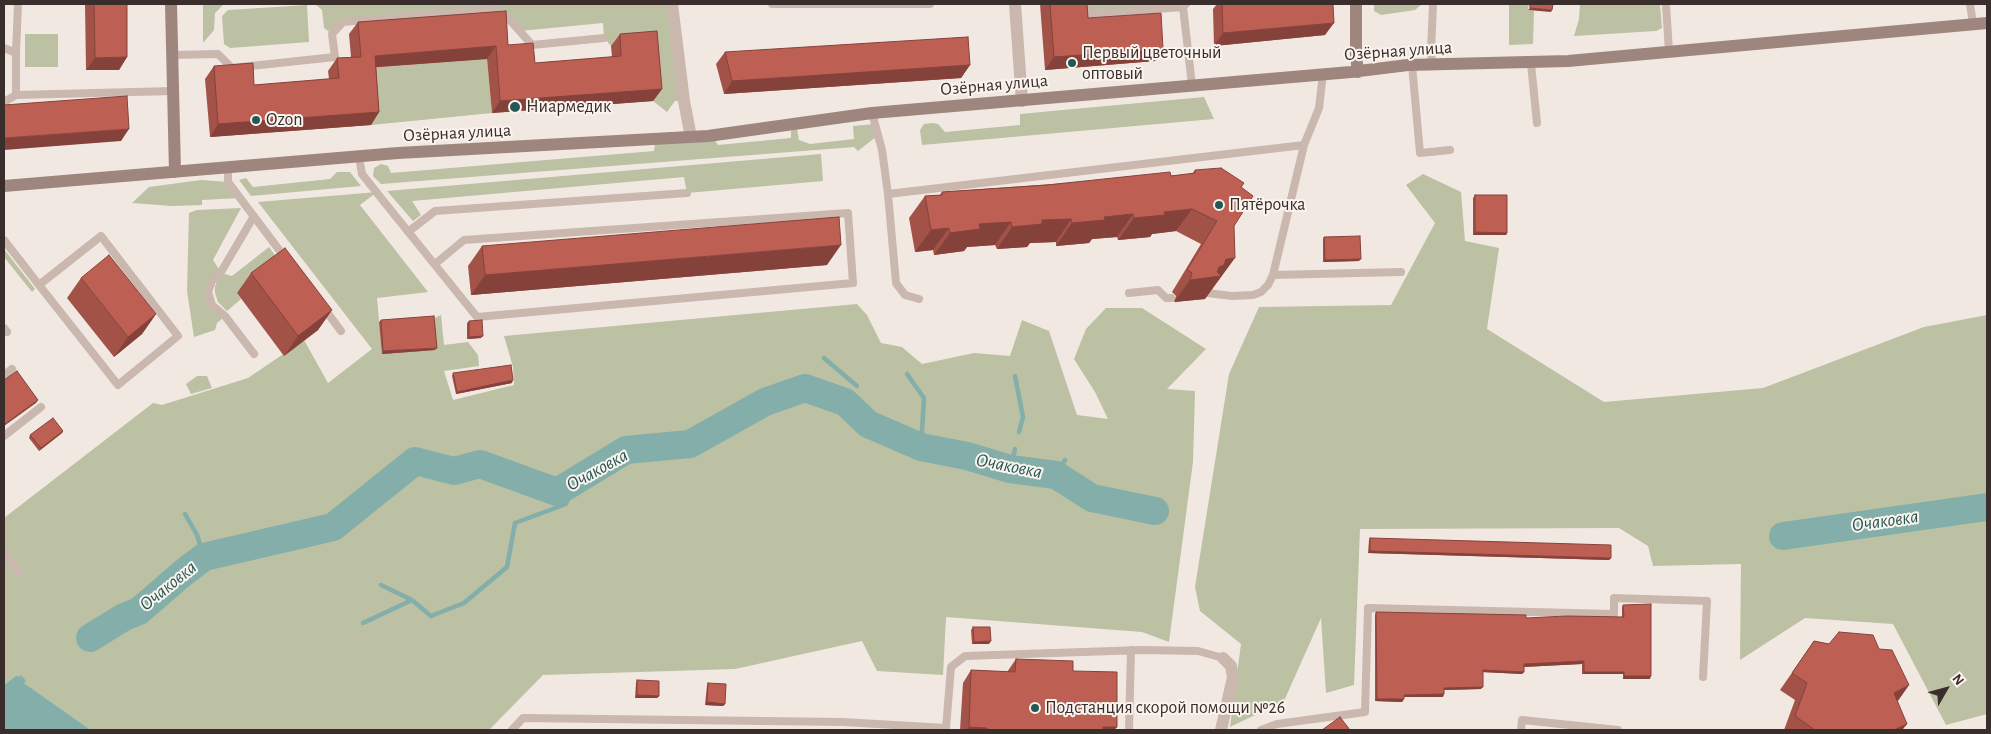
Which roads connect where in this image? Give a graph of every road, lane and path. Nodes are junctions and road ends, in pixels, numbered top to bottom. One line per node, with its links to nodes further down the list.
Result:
1 (18, 4): 20 (lane)
2 (171, 4): 21 (street)
3 (672, 4): 34 (street)
4 (772, 4): 5 (lane)
5 (930, 4)
6 (1015, 4): 30 (street)
7 (1087, 4): 12 (lane)
8 (1356, 4): 25 (street)
9 (1433, 4): 15 (lane)
10 (1666, 4): 19 (lane)
11 (1970, 4): 14 (lane)
12 (1185, 5): 27 (lane)
13 (1987, 23): 14 (street, Озёрная улица)
14 (1973, 24): 19 (street, Озёрная улица)
15 (1432, 27): 16 (lane); 22 (lane)
16 (1441, 27)
17 (604, 38): 21 (lane)
18 (4, 48): 20 (lane)
19 (1669, 52): 23 (street, Озёрная улица)
20 (16, 53): 29 (lane)
21 (172, 55): 28 (street)
22 (1432, 64): 23 (street, Озёрная улица); 24 (street, Озёрная улица)
23 (1531, 64): 33 (lane)
24 (1412, 65): 25 (street, Озёрная улица); 36 (lane)
25 (1358, 72): 26 (street, Озёрная улица)
26 (1323, 73): 27 (street, Озёрная улица); 35 (lane)
27 (1192, 85): 30 (street, Озёрная улица)
28 (173, 90): 29 (lane); 39 (street)
29 (16, 95): 31 (lane)
30 (1022, 100): 32 (street, Озёрная улица)
31 (4, 102)
32 (872, 113): 34 (street, Озёрная улица); 42 (lane)
33 (1537, 123)
34 (690, 137): 37 (street, Озёрная улица)
35 (1304, 145): 42 (lane); 49 (lane)
36 (1450, 150)
37 (358, 156): 38 (street, Озёрная улица); 44 (lane)
38 (228, 168): 39 (street, Озёрная улица); 43 (lane)
39 (175, 172): 40 (street, Озёрная улица)
40 (4, 186)
41 (687, 193): 44 (lane)
42 (888, 194): 55 (lane)
43 (254, 216): 47 (lane); 57 (lane)
44 (408, 232): 46 (lane)
45 (4, 240): 50 (lane)
46 (435, 264): 46 (lane)
47 (292, 266)
48 (1401, 272): 49 (lane)
49 (1273, 275): 52 (lane)
50 (39, 285): 50 (lane)
51 (1129, 293): 54 (lane)
52 (1207, 293)
53 (316, 298): 56 (lane)
54 (1171, 298)
55 (919, 300)
56 (341, 331)
57 (254, 354)
58 (12, 369): 59 (lane)
59 (4, 375)
60 (41, 407): 61 (lane)
61 (4, 436)
62 (4, 551): 63 (lane)
63 (19, 573)
64 (1131, 650): 65 (lane); 67 (lane); 69 (lane)
65 (1223, 658): 70 (street)
66 (1702, 677): 71 (lane)
67 (946, 729): 68 (lane)
68 (512, 730)
69 (1129, 730)
70 (1221, 730)
71 (1261, 730)
72 (1521, 730): 73 (lane)
73 (1618, 730)

